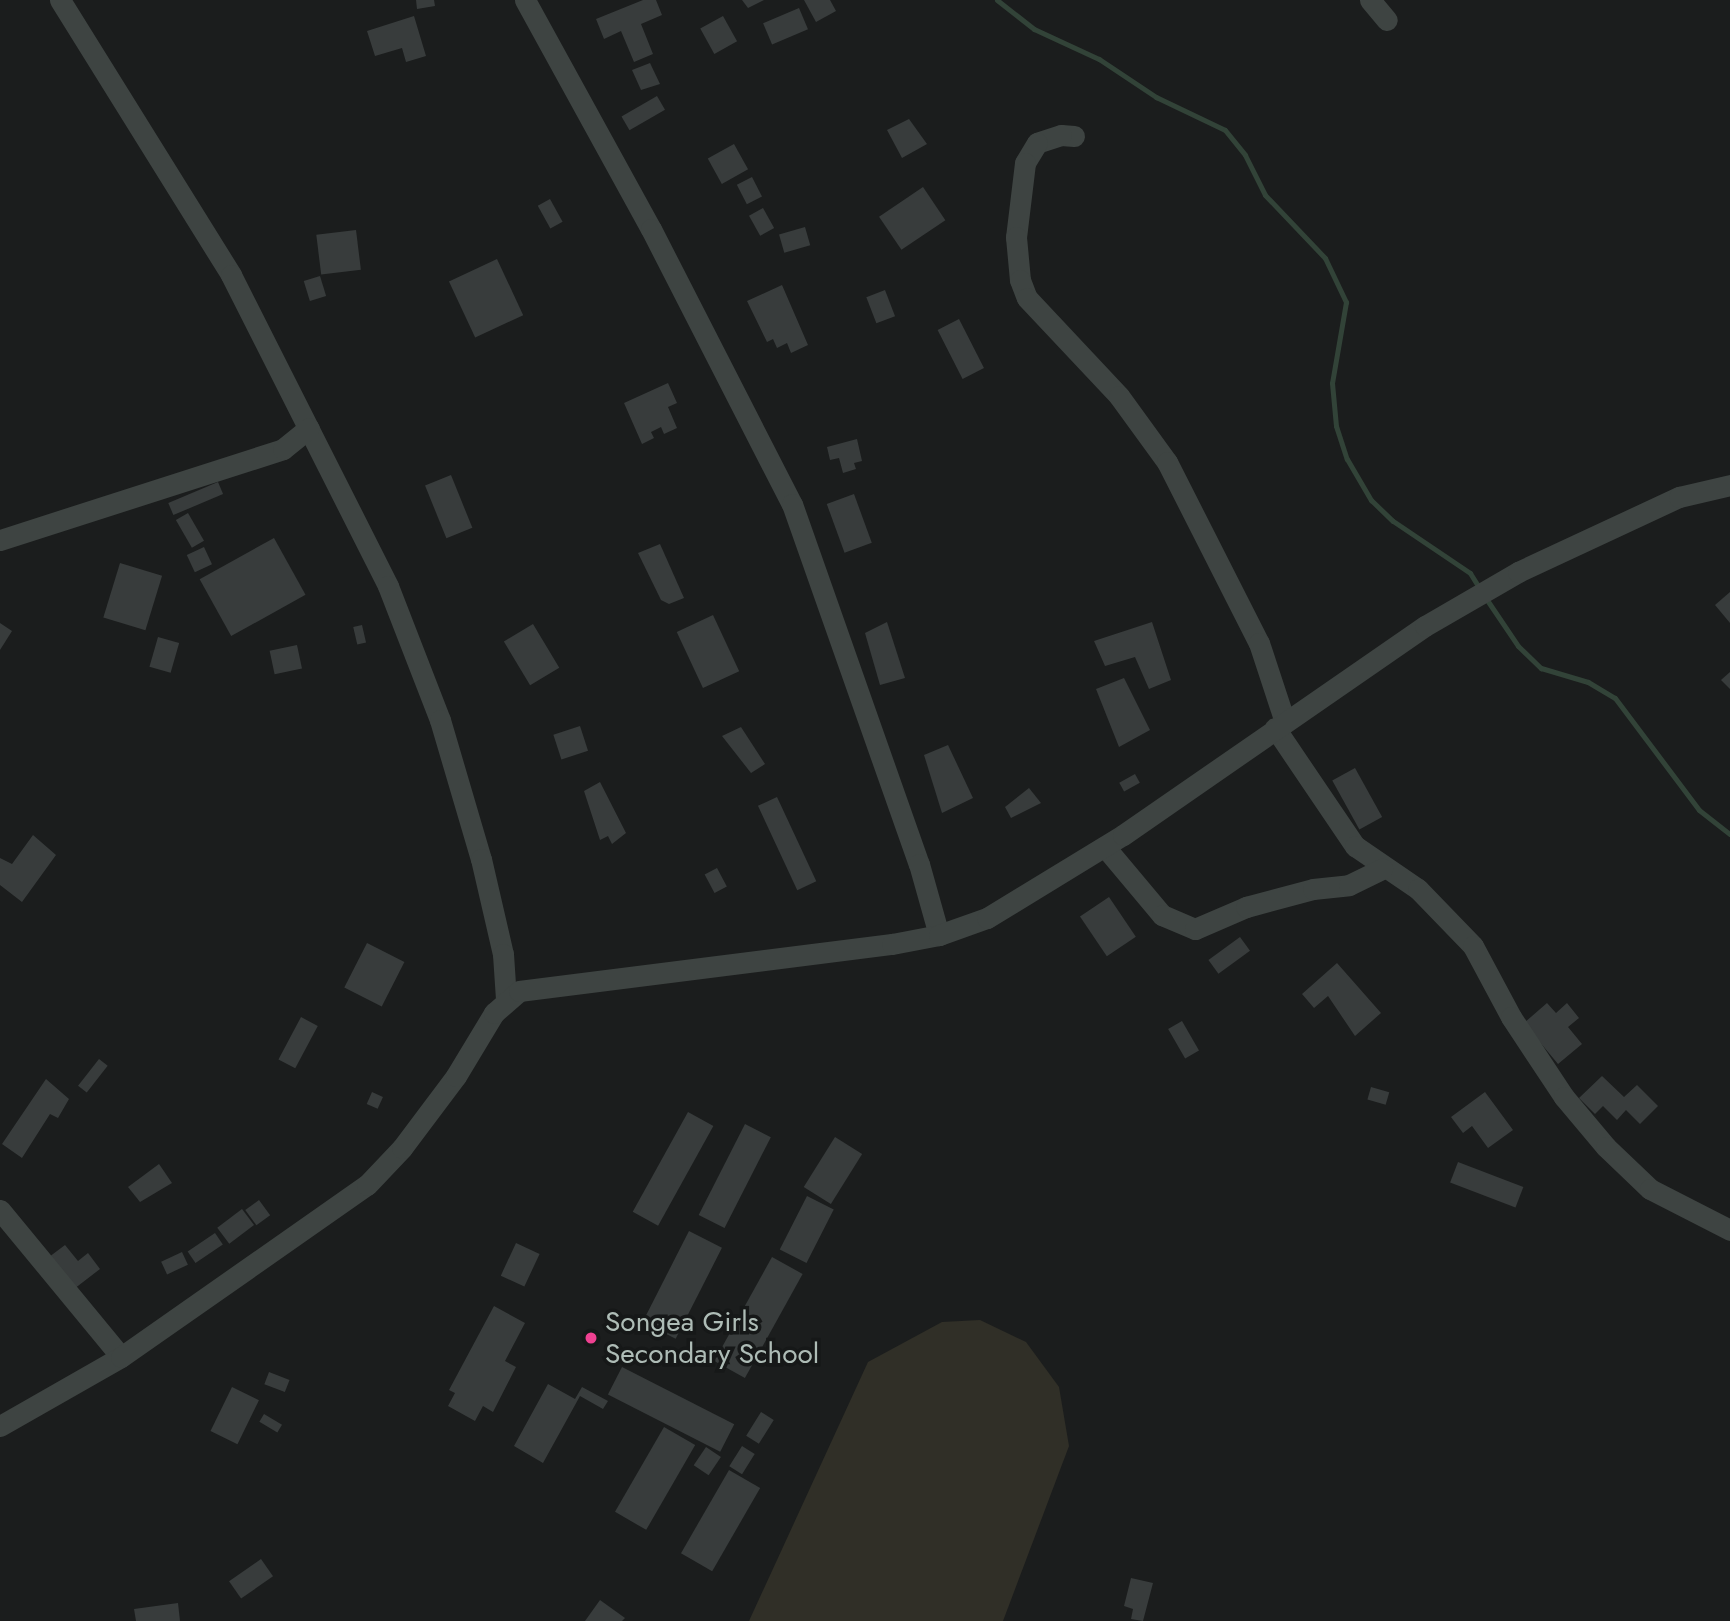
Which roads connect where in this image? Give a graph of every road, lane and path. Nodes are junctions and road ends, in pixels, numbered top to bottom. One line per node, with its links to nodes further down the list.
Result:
1 (524, 0): 14 (street)
2 (1370, 0): 4 (street)
3 (69, 3): 6 (street)
4 (1387, 20)
5 (1074, 136): 9 (street)
6 (309, 428): 8 (street); 15 (street)
7 (1730, 485): 9 (street)
8 (0, 540)
9 (1280, 725): 10 (street); 11 (street)
10 (1354, 846): 12 (street); 13 (street)
11 (1105, 847): 13 (street); 14 (street)
12 (1382, 869): 13 (street); 17 (street)
13 (1349, 885)
14 (939, 935): 15 (street)
15 (506, 999): 18 (street)
16 (0, 1210): 18 (street)
17 (1730, 1230)
18 (121, 1357): 19 (street)
19 (0, 1426)

